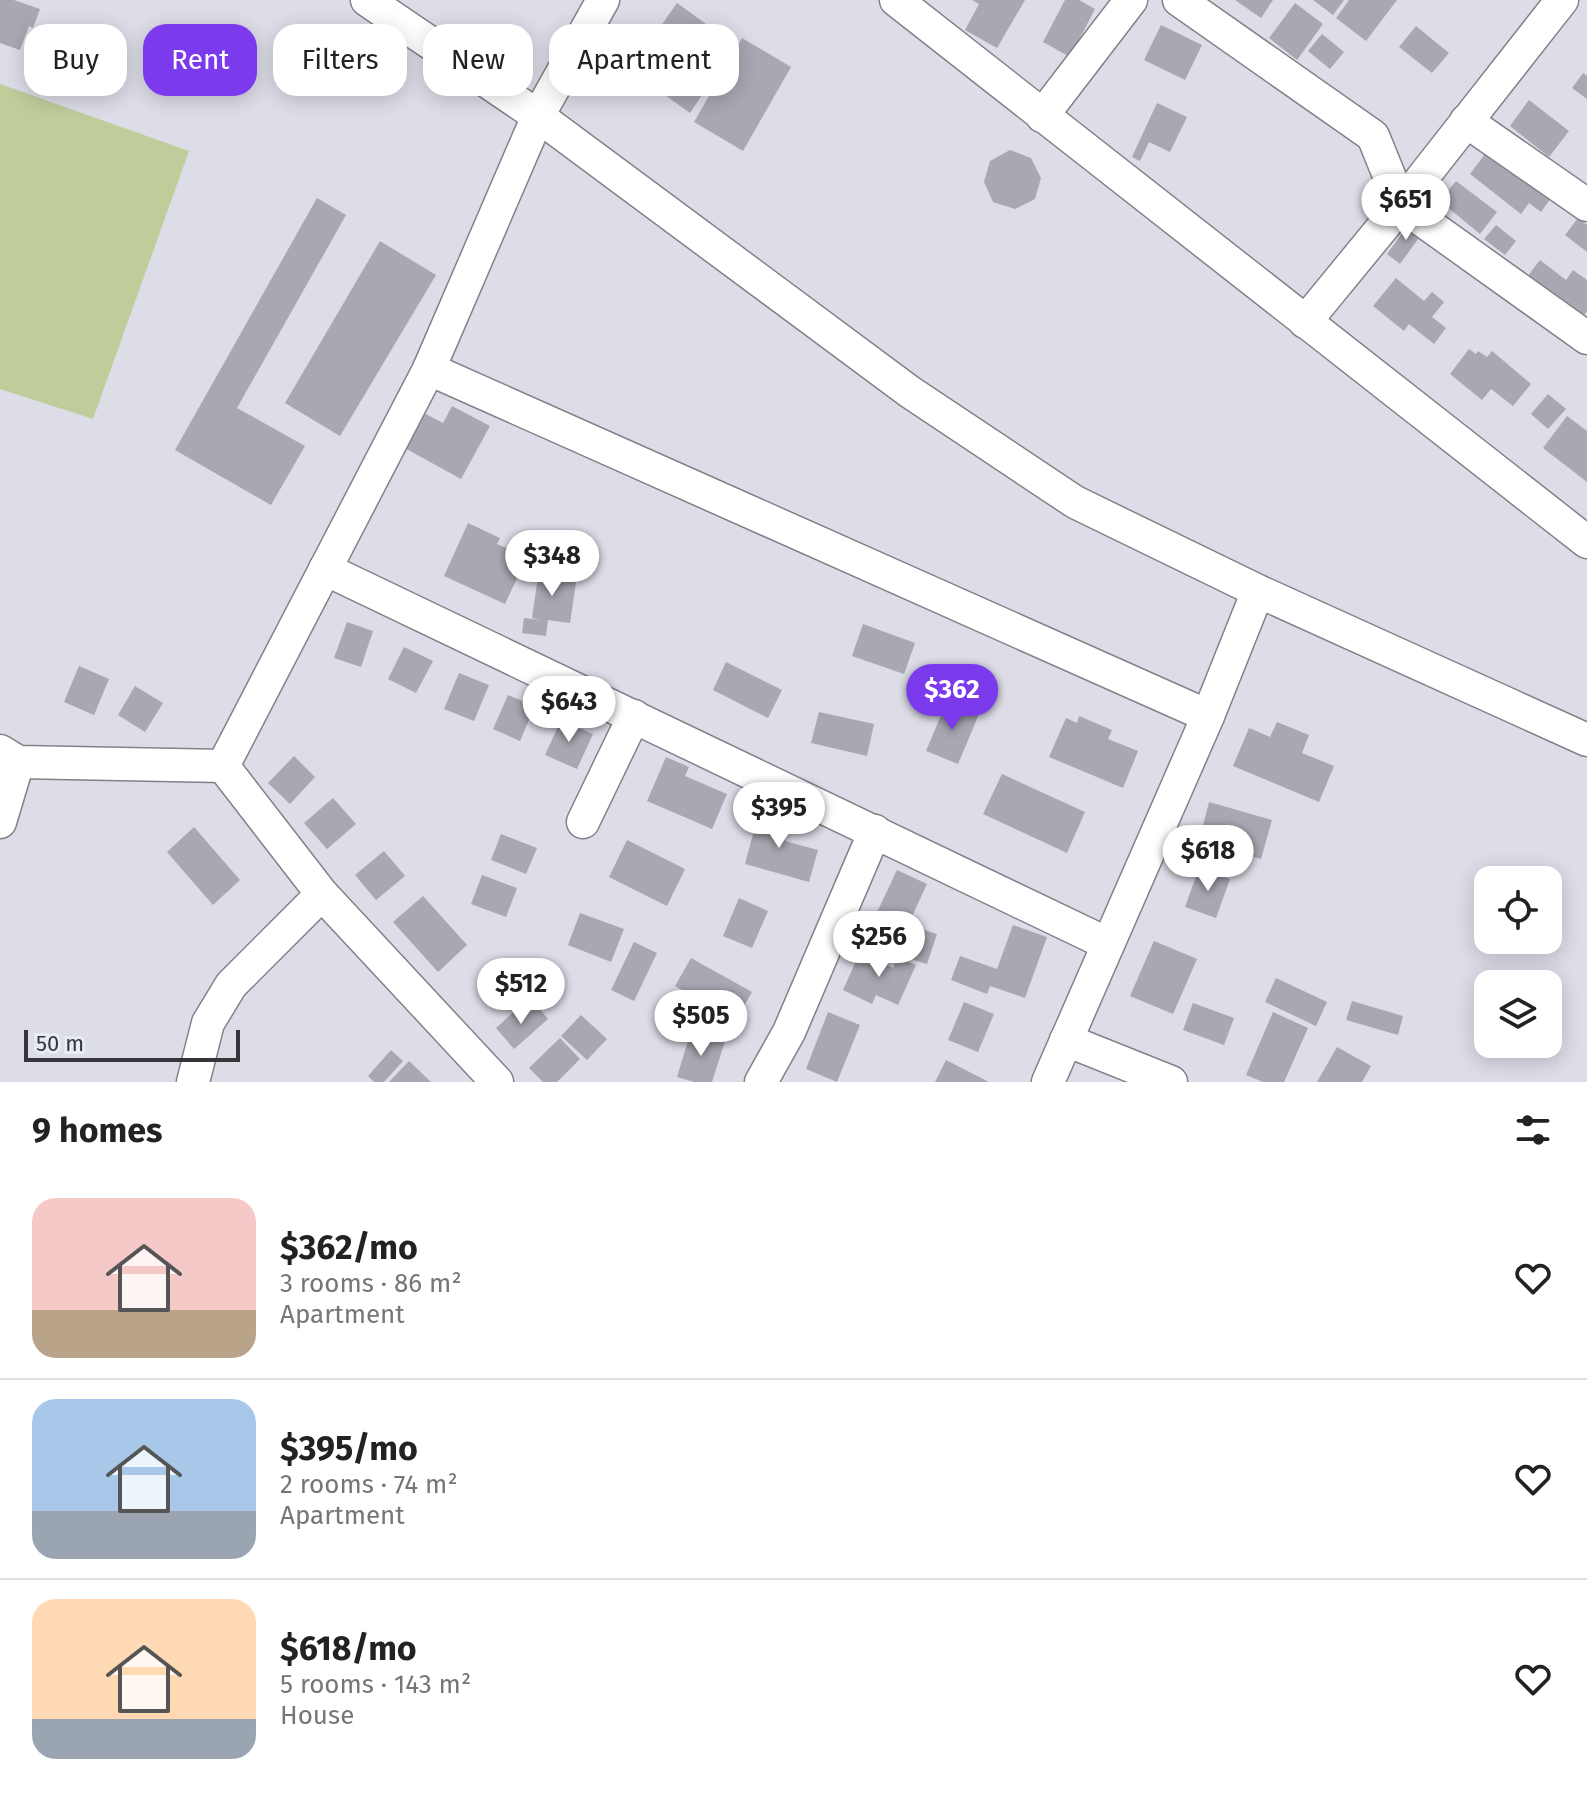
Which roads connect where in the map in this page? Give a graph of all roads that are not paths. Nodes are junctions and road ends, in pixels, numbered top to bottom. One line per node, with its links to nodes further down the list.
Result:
1 (367, 0): 7 (street)
2 (603, 0): 7 (street)
3 (896, 0): 8 (street)
4 (1131, 0): 8 (street)
5 (1179, 0): 10 (street)
6 (1562, 0): 9 (street)
7 (538, 116): 14 (street); 17 (street)
8 (1042, 116): 12 (street)
9 (1466, 121): 10 (street); 11 (street)
10 (1401, 205): 12 (street); 13 (street)
11 (1587, 205)
12 (1305, 322): 15 (street)
13 (1587, 338)
14 (429, 369): 16 (street); 19 (street)
15 (1587, 542)
16 (325, 569): 18 (street); 22 (street)
17 (1258, 591): 19 (street); 20 (street)
18 (634, 716): 24 (street); 25 (street)
19 (1208, 716): 27 (street)
20 (1587, 740)
21 (9, 756): 22 (street); 23 (street)
22 (223, 766): 26 (street)
23 (0, 822)
24 (583, 822)
25 (875, 831): 27 (street); 31 (street)
26 (322, 894): 29 (street); 30 (street)
27 (1108, 944): 28 (street)
28 (1066, 1040): 32 (street); 33 (street)
29 (193, 1082)
30 (497, 1082)
31 (761, 1082)
32 (1048, 1082)
33 (1171, 1082)

